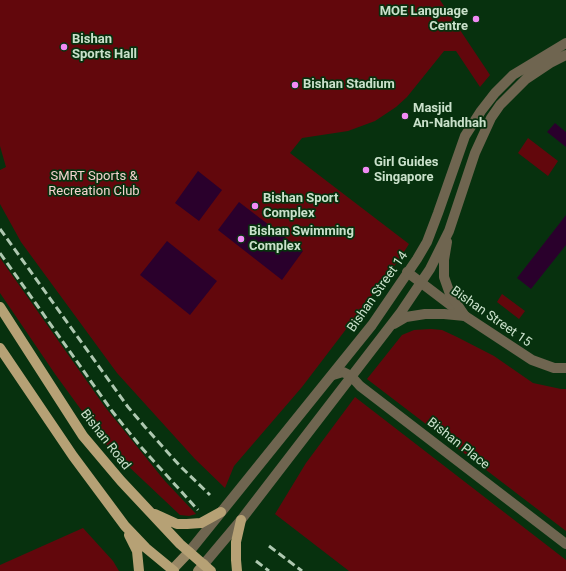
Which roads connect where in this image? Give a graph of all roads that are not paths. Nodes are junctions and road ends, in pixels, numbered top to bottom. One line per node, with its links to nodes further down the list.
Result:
1 (566, 43): 4 (street, Bishan Street 14)
2 (566, 55): 3 (street, Bishan Street 14)
3 (449, 231): 5 (street, Bishan Street 14); 7 (street)
4 (407, 272): 5 (street, Bishan Street 15); 11 (street, Bishan Street 14)
5 (421, 282): 7 (street, Bishan Street 15); 8 (street, Bishan Street 14)
6 (0, 307): 13 (main road, Bishan Road)
7 (465, 316): 8 (street); 10 (street, Bishan Street 15)
8 (388, 327): 12 (street, Bishan Street 14)
9 (0, 348): 16 (main road)
10 (566, 368)
11 (333, 375): 12 (street); 14 (street, Bishan Street 14)
12 (351, 376): 15 (street, Bishan Street 14); 17 (street, Bishan Place)
13 (148, 510): 14 (main road); 18 (main road, Bishan Road)
14 (220, 512): 18 (street, Bishan Street 14)
15 (241, 520): 19 (street, Bishan Street 14); 22 (main road)
16 (125, 526): 20 (main road); 21 (main road)
17 (566, 544)
18 (189, 552): 19 (main road, Bishan Road); 21 (main road)
19 (204, 569)
20 (139, 571)
21 (172, 571)
22 (237, 571)

